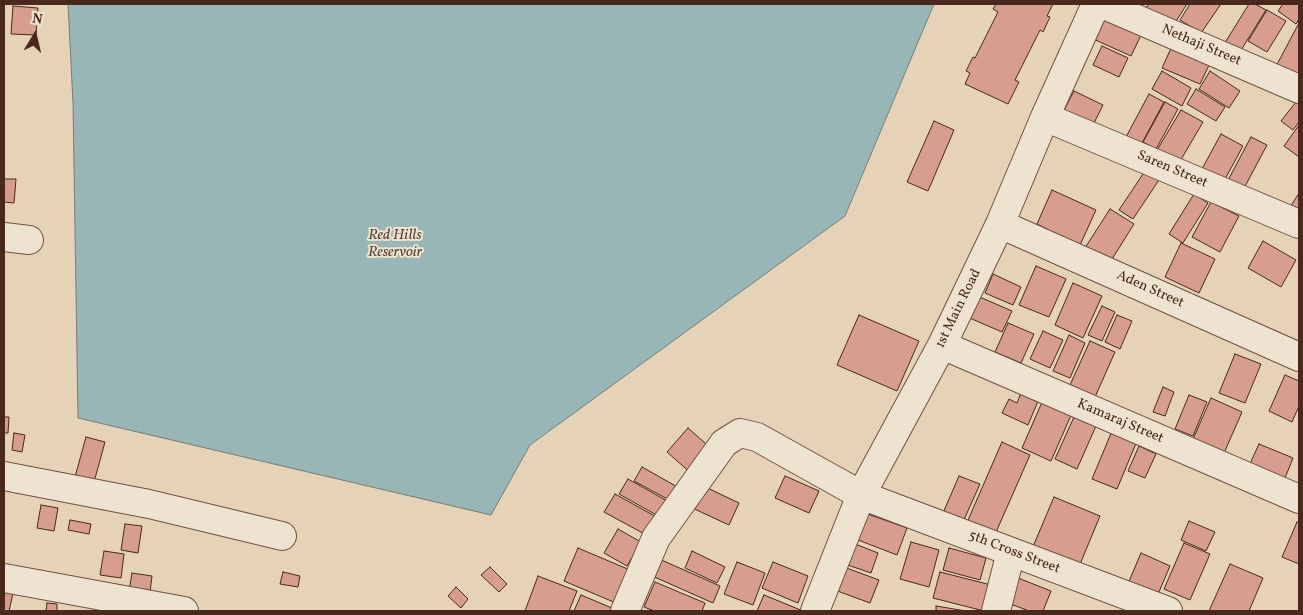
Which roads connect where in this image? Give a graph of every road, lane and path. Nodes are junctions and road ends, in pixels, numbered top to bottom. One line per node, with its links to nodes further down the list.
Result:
1 (1096, 4): 4 (street, 1st Main Road)
2 (1102, 4): 3 (street, Nethaji Street)
3 (1299, 89)
4 (1045, 117): 5 (street, 1st Main Road); 6 (street, Saren Street)
5 (1000, 224): 7 (street, 1st Main Road); 8 (street, Aden Street)
6 (1299, 224)
7 (942, 345): 10 (street, 1st Main Road); 11 (street, Kamaraj Street)
8 (1299, 357)
9 (4, 476): 12 (street)
10 (861, 495): 13 (street, 5th Cross Street); 16 (street, 5th Cross Street); 17 (street, 1st Main Road)
11 (1299, 499)
12 (282, 536)
13 (1011, 552): 18 (street); 19 (street, 5th Cross Street)
14 (4, 578): 15 (street)
15 (184, 611)
16 (625, 611)
17 (815, 611)
18 (996, 611)
19 (1168, 611)

